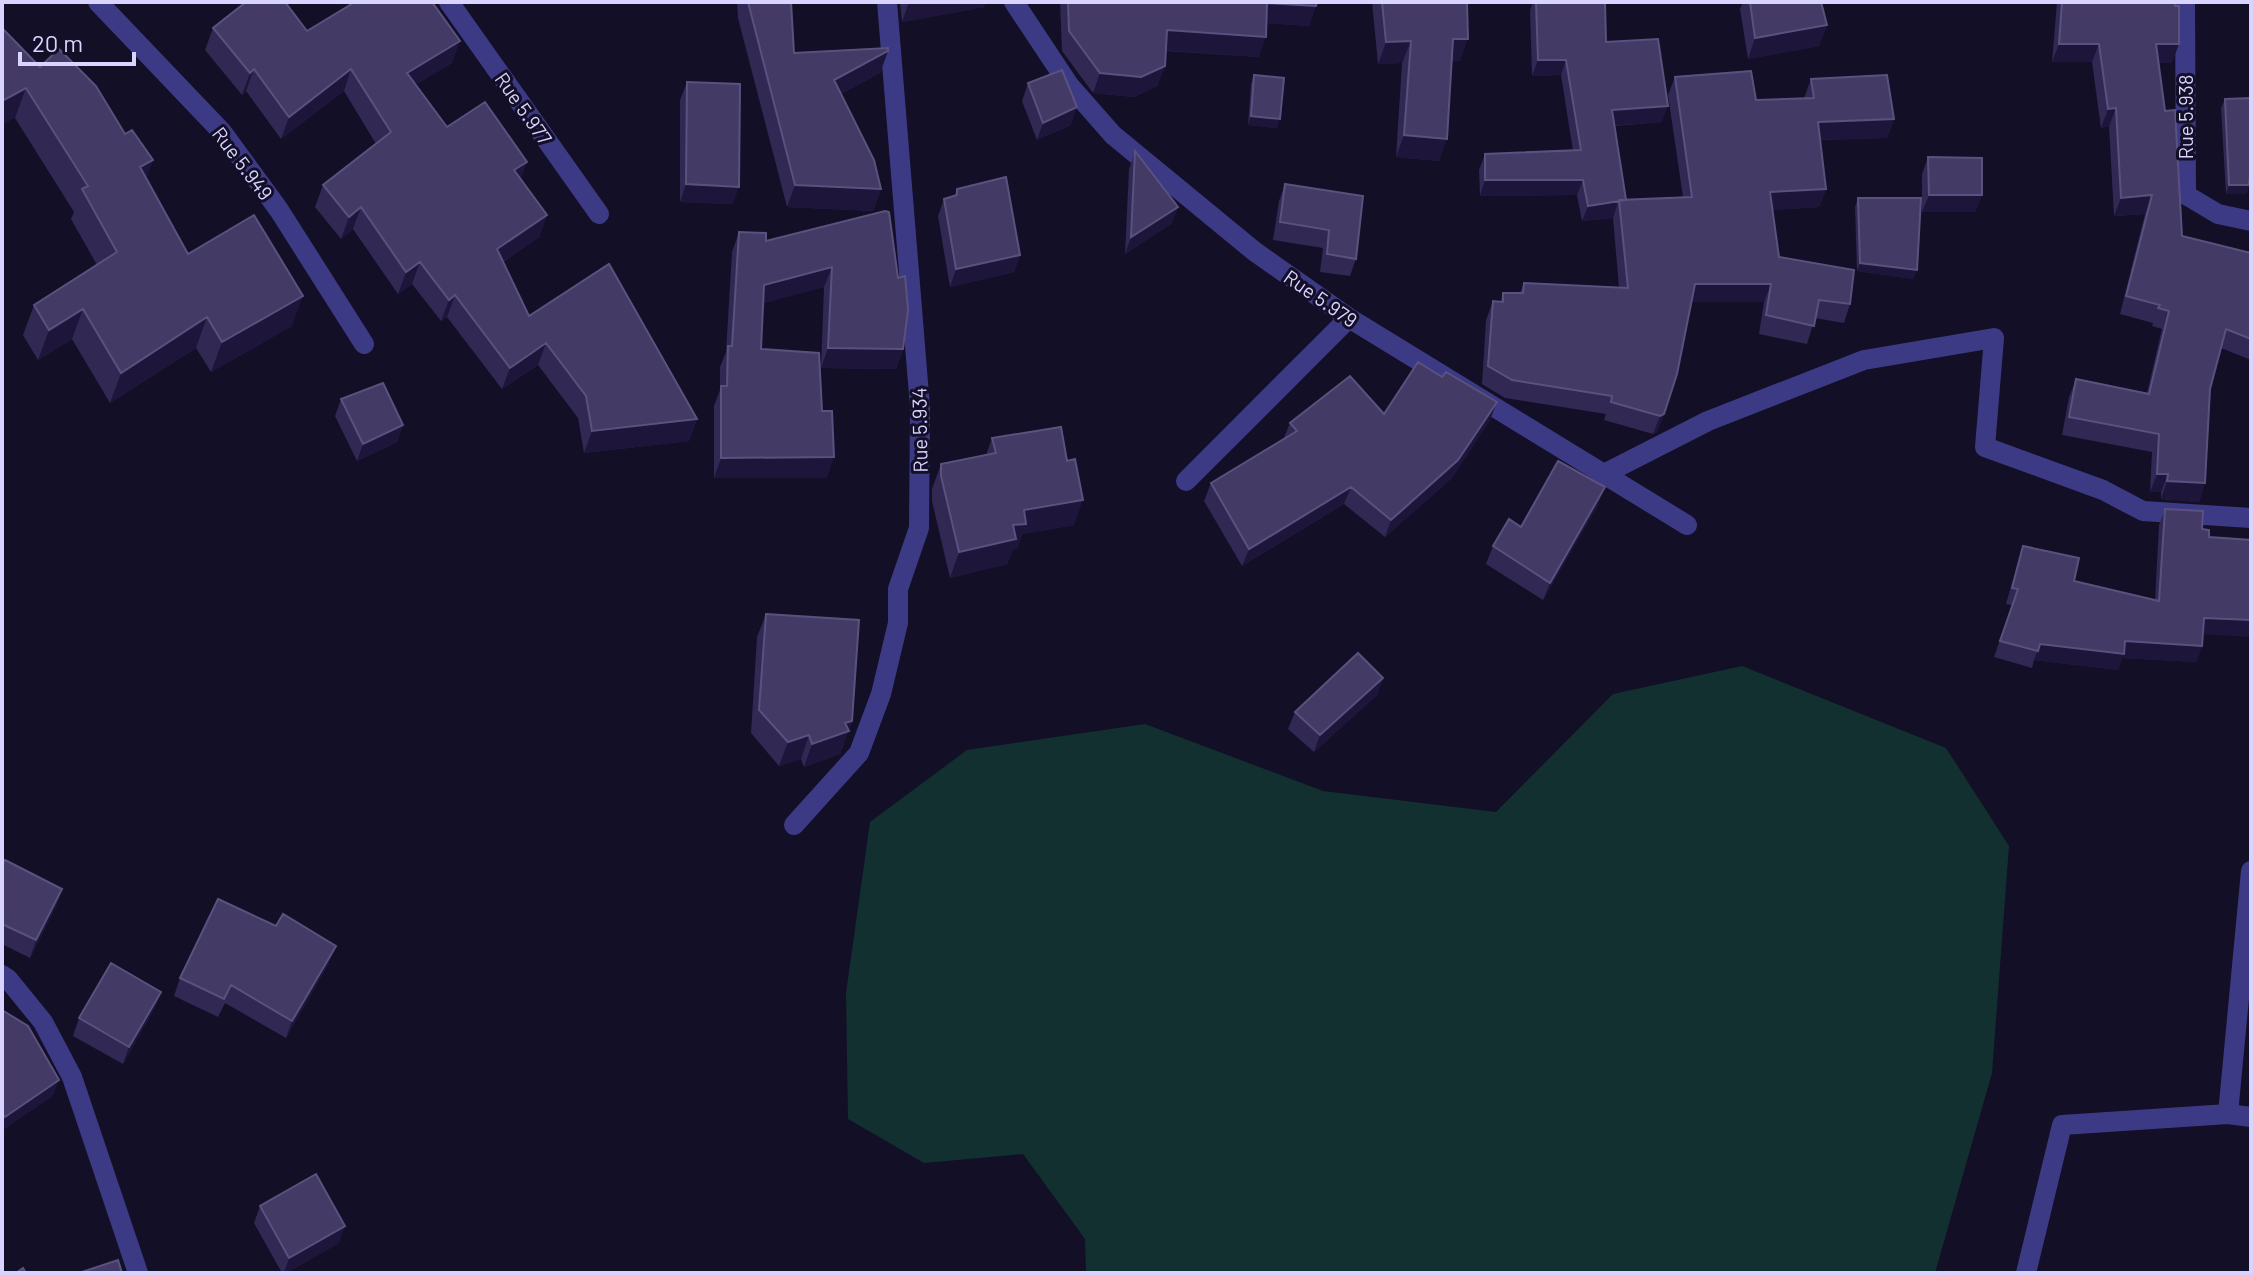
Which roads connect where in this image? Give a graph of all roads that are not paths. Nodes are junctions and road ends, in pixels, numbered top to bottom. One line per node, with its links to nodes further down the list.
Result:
1 (98, 2): 9 (street, Rue 5.949)
2 (449, 2): 6 (street, Rue 5.977)
3 (887, 2): 14 (street, Rue 5.934)
4 (1014, 2): 8 (street, Rue 5.979)
5 (2185, 2): 7 (street, Rue 5.938)
6 (599, 214)
7 (2251, 221)
8 (1349, 318): 10 (street, Rue 5.979); 11 (street)
9 (364, 344)
10 (1604, 474): 12 (street); 13 (street, Rue 5.979)
11 (1186, 481)
12 (2251, 518)
13 (1687, 525)
14 (794, 825)
15 (2251, 871): 17 (street)
16 (2, 975): 19 (street)
17 (2228, 1114): 18 (street); 20 (street)
18 (2251, 1117)
19 (138, 1273)
20 (2026, 1273)

